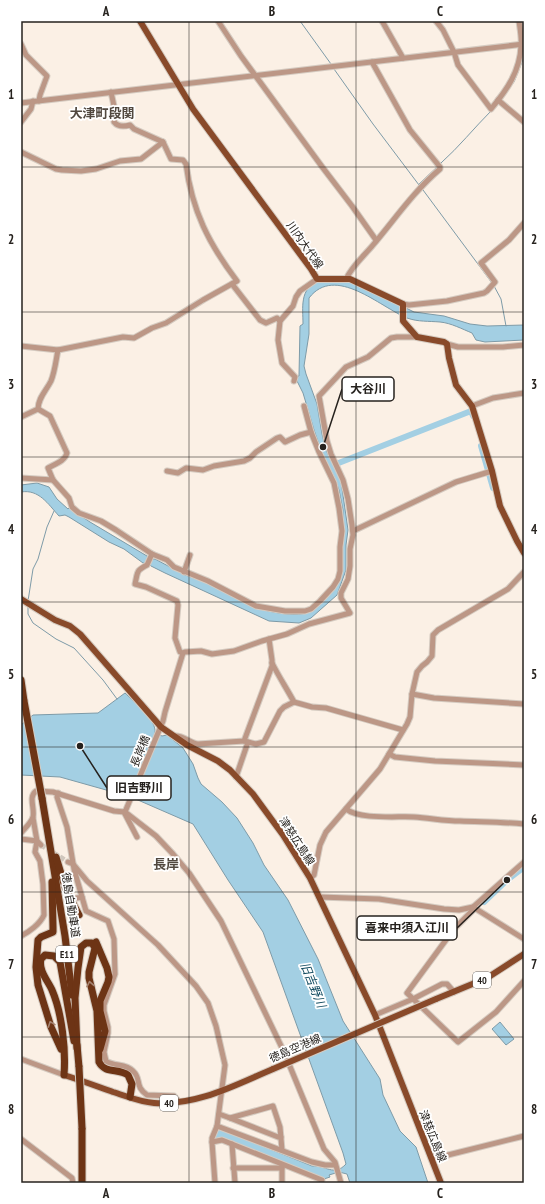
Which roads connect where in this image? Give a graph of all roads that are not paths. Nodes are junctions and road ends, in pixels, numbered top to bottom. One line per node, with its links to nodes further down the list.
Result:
1 (140, 21): 12 (main road, 川内大代線)
2 (218, 21): 11 (street)
3 (382, 21): 9 (street)
4 (436, 21): 8 (street)
5 (519, 21): 7 (street)
6 (21, 44): 14 (street)
7 (523, 44): 8 (street); 15 (street)
8 (454, 52): 9 (street); 15 (street)
9 (403, 58): 10 (street)
10 (372, 62): 11 (street); 23 (street)
11 (255, 75): 12 (street); 23 (street)
12 (179, 85): 13 (street); 25 (main road, 川内大代線)
13 (111, 92): 14 (street); 20 (street)
14 (39, 100): 16 (street)
15 (498, 100): 19 (street)
16 (33, 101): 17 (street); 18 (street)
17 (21, 103)
18 (21, 122)
19 (524, 122)
20 (163, 142): 21 (street); 26 (street)
21 (21, 152)
22 (524, 223): 27 (street)
23 (376, 240): 24 (street)
24 (346, 279): 25 (main road, 川内大代線); 27 (main road, 川内大代線)
25 (314, 280): 28 (street)
26 (232, 284): 28 (street); 33 (street)
27 (403, 305): 29 (main road)
28 (280, 321): 34 (street)
29 (417, 337): 30 (main road); 45 (street)
30 (447, 344): 31 (street); 37 (main road)
31 (524, 345)
32 (21, 346): 33 (street)
33 (58, 350): 38 (street)
34 (294, 381)
35 (524, 393): 37 (street)
36 (304, 406): 40 (street)
37 (472, 406): 42 (main road)
38 (38, 409): 39 (street); 44 (street)
39 (21, 417)
40 (311, 432): 41 (street); 49 (street)
41 (167, 470)
42 (492, 471): 45 (street); 46 (main road)
43 (21, 478): 44 (street)
44 (53, 480): 47 (street)
45 (353, 531): 52 (street)
46 (524, 553)
47 (151, 555): 49 (street); 53 (street)
48 (190, 555): 49 (street)
49 (184, 572)
50 (524, 572): 56 (street)
51 (21, 599): 59 (main road, 津慈広島線)
52 (269, 639): 53 (street); 54 (street)
53 (183, 653): 59 (street, 長岸橋)
54 (272, 663): 57 (street); 62 (street)
55 (21, 680): 67 (highway, 徳島自動車道 / E11, bridge)
56 (414, 695): 58 (street); 60 (street)
57 (294, 702): 60 (street); 62 (street)
58 (524, 704)
59 (160, 730): 61 (main road, 津慈広島線); 69 (street, 長岸橋)
60 (403, 730): 63 (street)
61 (175, 736): 62 (street); 65 (main road, 津慈広島線)
62 (246, 742): 65 (street)
63 (389, 754): 64 (street); 68 (street)
64 (524, 765)
65 (236, 777): 80 (main road, 津慈広島線)
66 (58, 793): 69 (street); 70 (street); 79 (street)
67 (42, 801): 77 (highway, 徳島自動車道 / E11); 85 (highway)
68 (346, 809): 71 (street); 80 (street)
69 (124, 812): 73 (street); 112 (street)
70 (33, 817): 72 (street); 75 (street)
71 (524, 824)
72 (21, 833)
73 (138, 837)
74 (21, 838): 75 (street)
75 (37, 841): 76 (street); 86 (street)
76 (42, 845)
77 (52, 860): 94 (highway, 徳島自動車道 / E11); 97 (highway, one-way to 77)
78 (524, 862): 84 (street)
79 (70, 863): 81 (street); 82 (street)
80 (310, 878): 83 (main road, 津慈広島線)
81 (87, 881): 82 (street); 98 (street)
82 (80, 891): 100 (street)
83 (319, 897): 84 (street); 93 (main road, 津慈広島線)
84 (474, 907): 88 (street); 92 (street)
85 (79, 915)
86 (21, 936)
87 (95, 940): 99 (highway)
88 (524, 940)
89 (524, 954): 91 (main road, 徳島空港線 / 40)
90 (524, 981): 92 (street)
91 (454, 992): 92 (street); 98 (main road, 徳島空港線 / 40, bridge)
92 (413, 999): 93 (street)
93 (375, 1015): 110 (main road, 津慈広島線)
94 (77, 1048): 96 (highway, 徳島自動車道 / E11); 99 (highway, one-way to 94)
95 (21, 1059): 97 (street)
96 (79, 1067): 97 (highway); 115 (highway, 徳島自動車道 / E11, bridge)
97 (64, 1075): 99 (main road, 徳島空港線 / 40)
98 (222, 1091): 100 (main road, 徳島空港線 / 40); 101 (street)
99 (130, 1098): 100 (main road, 徳島空港線 / 40)
100 (179, 1102)
101 (219, 1114): 102 (street); 103 (street)
102 (230, 1118): 105 (street); 105 (street)
103 (217, 1126): 107 (street); 109 (street)
104 (524, 1136): 110 (street)
105 (281, 1137): 109 (street)
106 (21, 1139): 114 (street)
107 (212, 1142): 108 (street); 116 (street)
108 (232, 1144): 111 (street); 113 (street)
109 (282, 1150): 112 (street)
110 (432, 1159): 121 (main road, 津慈広島線)
111 (282, 1166): 113 (street); 118 (street); 119 (street)
112 (336, 1166): 120 (street)
113 (233, 1168): 117 (street)
114 (73, 1183)
115 (82, 1183)
116 (215, 1183)
117 (235, 1183)
118 (282, 1183)
119 (322, 1183)
120 (341, 1183)
121 (441, 1183)

